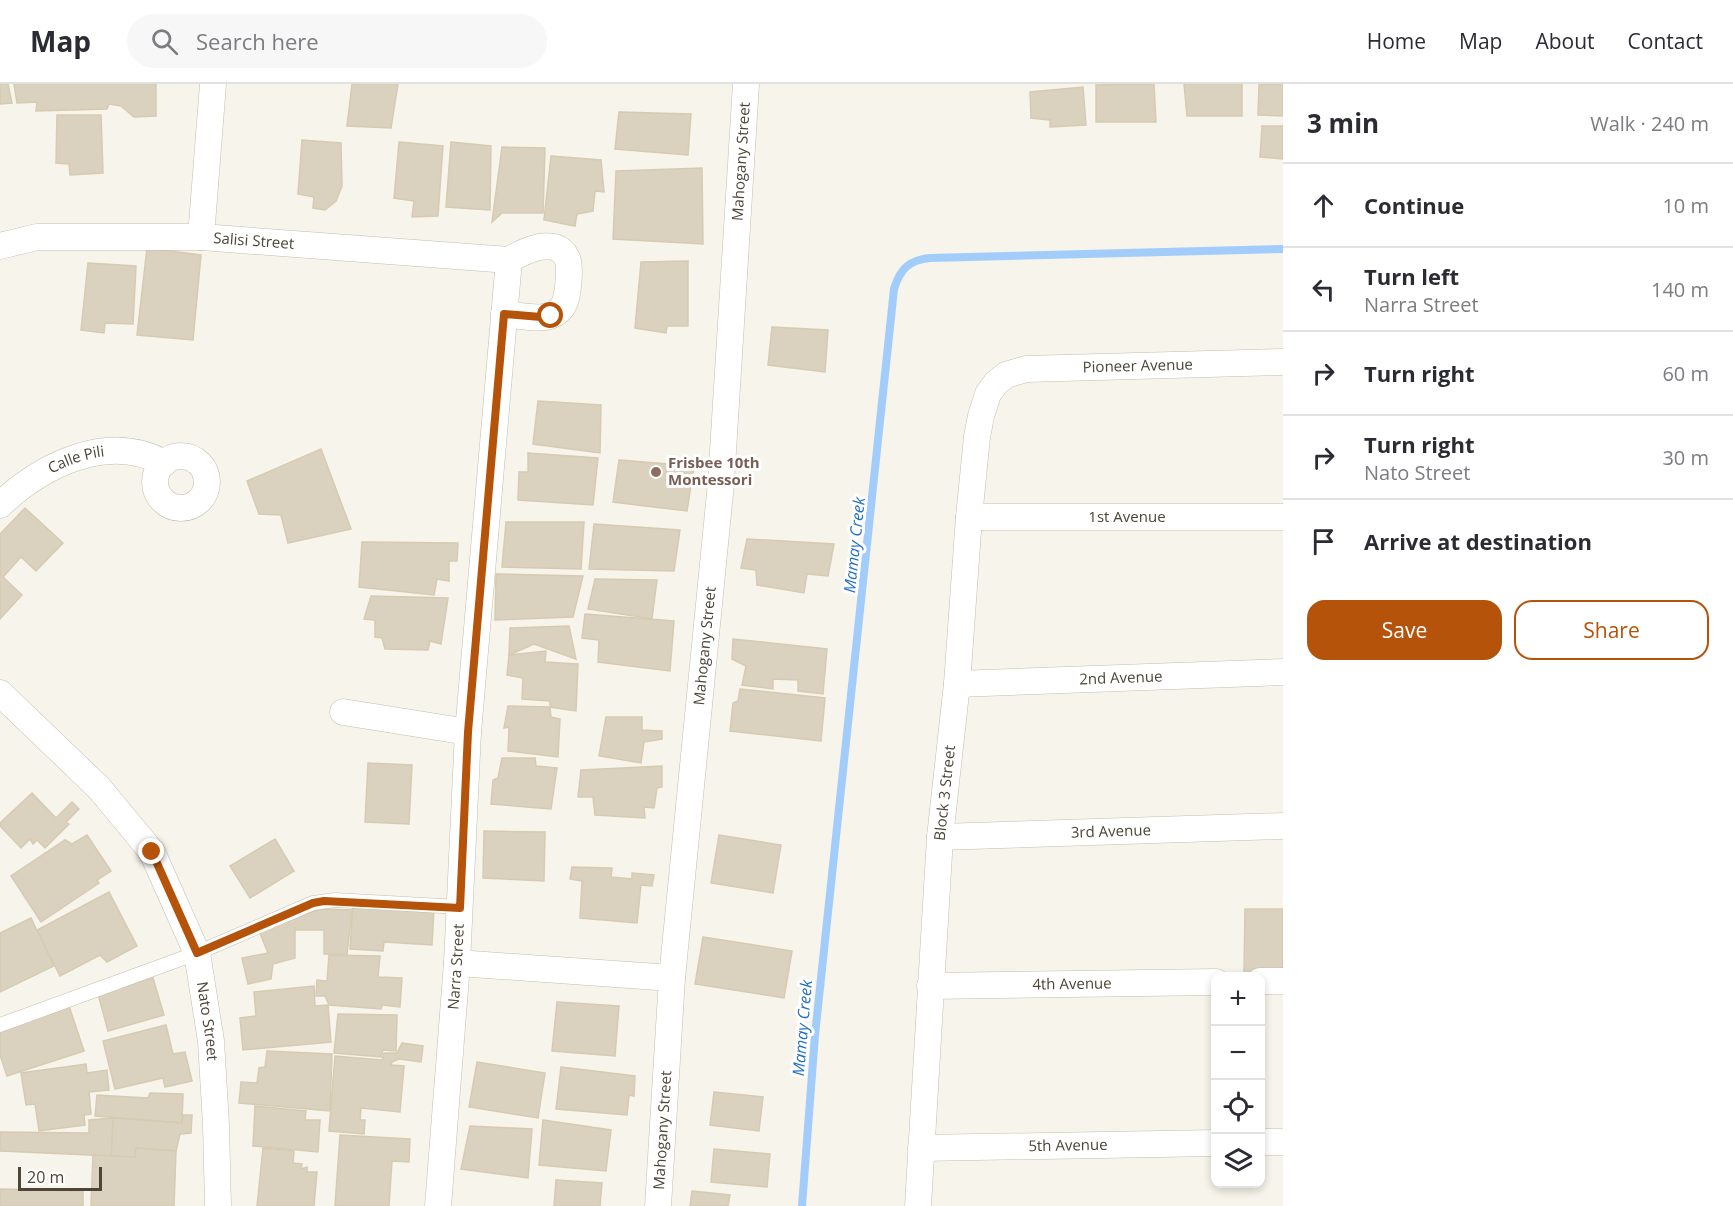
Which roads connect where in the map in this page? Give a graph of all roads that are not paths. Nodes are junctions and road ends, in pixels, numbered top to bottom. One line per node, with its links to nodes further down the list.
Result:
1 (213, 84): 3 (street)
2 (746, 84): 23 (street, Mahogany Street)
3 (201, 237): 4 (street, Salisi Street); 5 (street, Salisi Street)
4 (0, 246)
5 (509, 260): 6 (street, Narra Street); 6 (street)
6 (504, 314): 17 (street, Narra Street)
7 (1283, 362): 8 (street, Pioneer Avenue)
8 (996, 383): 11 (street, Block 3 Street)
9 (164, 463): 10 (street, Calle Pili)
10 (0, 505)
11 (969, 517): 12 (street, 1st Avenue); 14 (street, Block 3 Street)
12 (1283, 517)
13 (1283, 672): 14 (street, 2nd Avenue)
14 (957, 684): 19 (street, Block 3 Street)
15 (0, 693): 21 (street, Nato Street)
16 (343, 712): 17 (street)
17 (468, 732): 20 (street, Narra Street)
18 (1283, 826): 19 (street, 3rd Avenue)
19 (940, 837): 27 (street, Block 3 Street)
20 (460, 908): 21 (lane); 22 (street, Narra Street)
21 (197, 953): 28 (lane); 33 (street, Nato Street)
22 (457, 963): 23 (street); 34 (street, Narra Street)
23 (672, 978): 35 (street, Mahogany Street)
24 (1265, 981): 25 (street)
25 (1283, 981)
26 (1211, 982): 27 (street, 4th Avenue)
27 (930, 986): 32 (street, Block 3 Street)
28 (0, 1025)
29 (1265, 1142): 30 (street)
30 (1283, 1142)
31 (1211, 1143): 32 (street, 5th Avenue)
32 (921, 1148): 36 (street, Block 3 Street)
33 (218, 1206)
34 (438, 1206)
35 (658, 1206)
36 (918, 1206)

